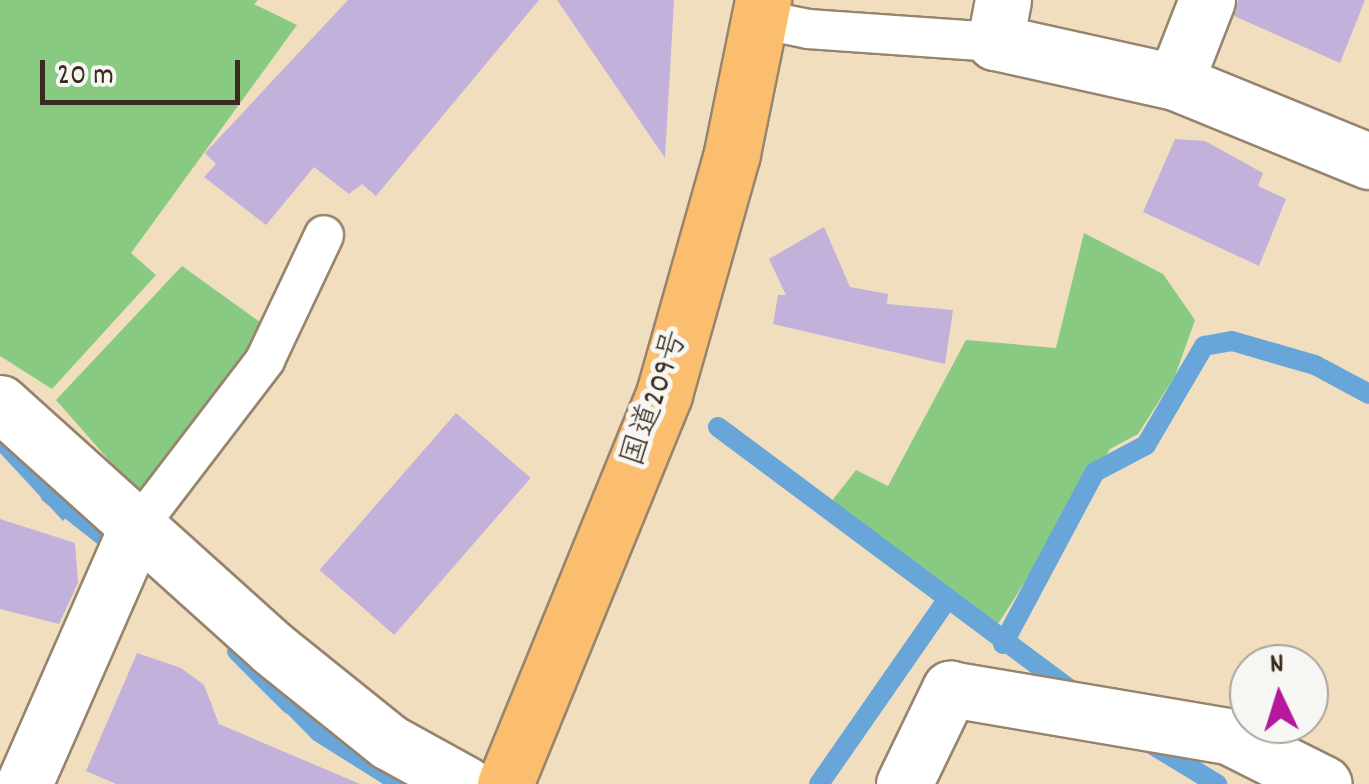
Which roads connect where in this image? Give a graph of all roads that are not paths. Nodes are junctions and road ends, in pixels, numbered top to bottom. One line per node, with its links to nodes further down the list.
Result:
1 (1207, 0): 4 (street)
2 (761, 10): 3 (lane); 11 (highway, 国道209号)
3 (999, 21): 4 (street)
4 (1175, 82): 5 (street)
5 (1369, 161)
6 (324, 236): 8 (lane)
7 (0, 403): 8 (street)
8 (136, 529): 9 (street); 10 (street)
9 (24, 784)
10 (465, 784)
11 (505, 784)
12 (904, 784): 13 (street)
13 (1324, 784)

